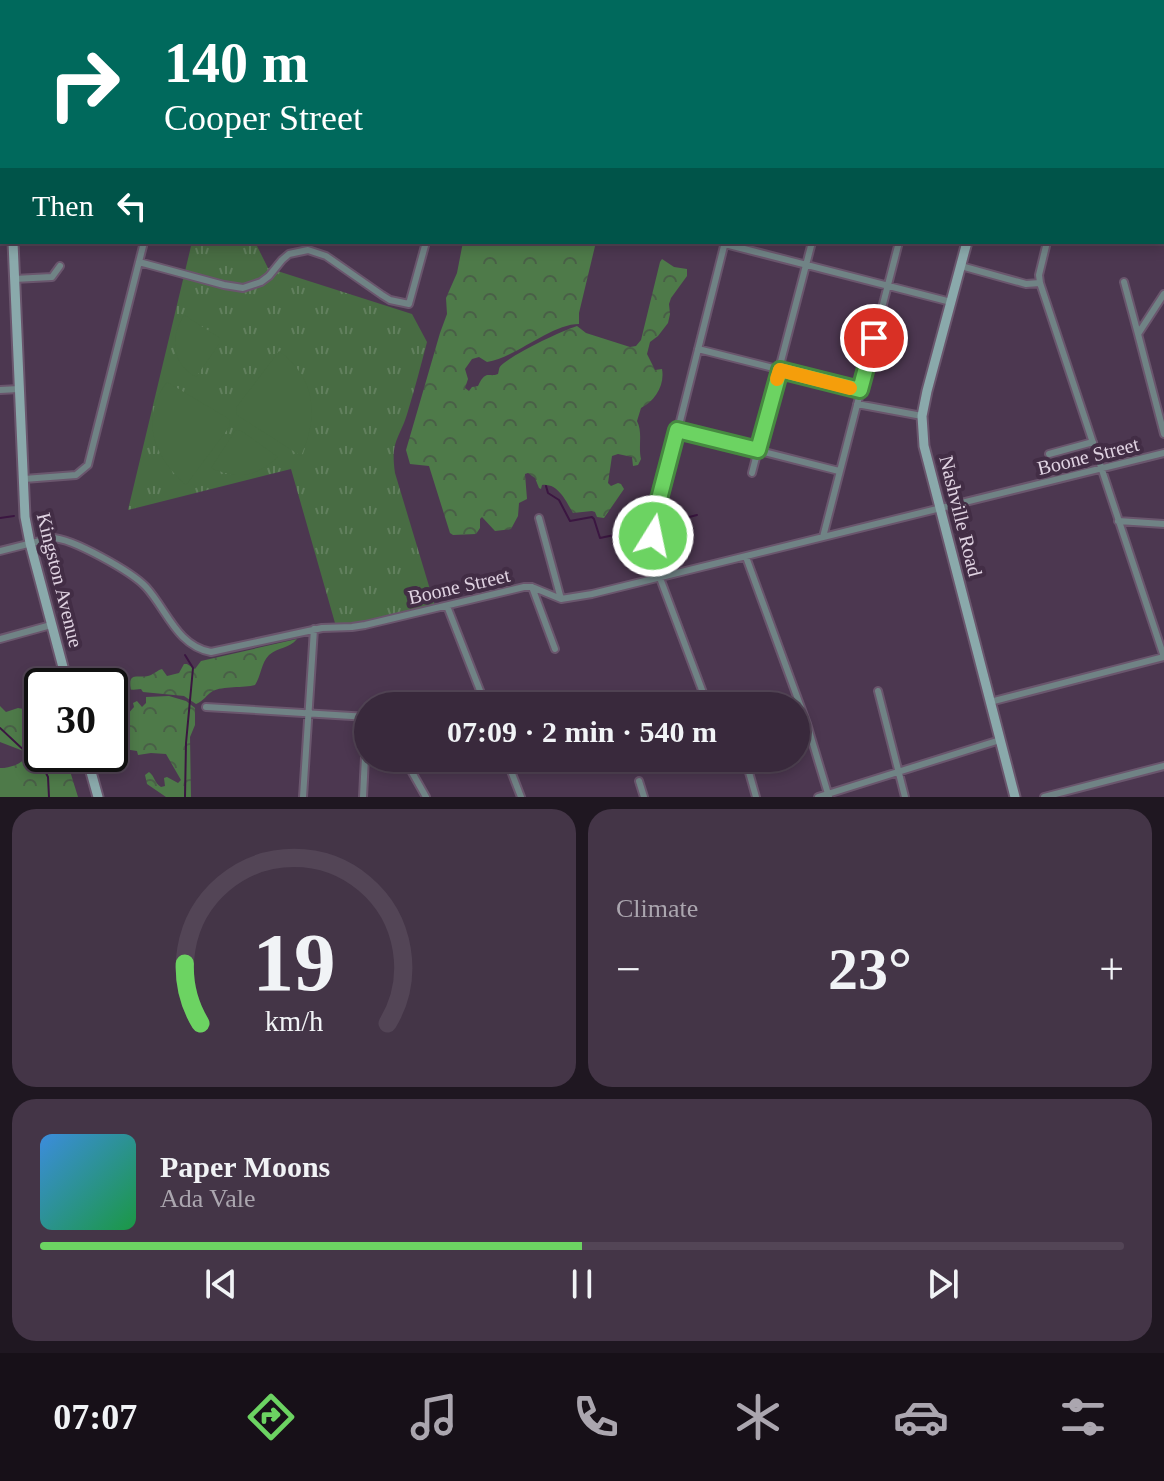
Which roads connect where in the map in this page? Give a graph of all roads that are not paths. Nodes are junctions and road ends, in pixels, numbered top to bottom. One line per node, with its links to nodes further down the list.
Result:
1 (13, 244): 15 (main road, Kingston Avenue)
2 (144, 244): 11 (street)
3 (425, 244): 10 (street)
4 (725, 244): 22 (street)
5 (729, 244): 12 (street)
6 (811, 244): 12 (street)
7 (898, 244): 18 (street)
8 (966, 244): 14 (main road, Nashville Road)
9 (1047, 244): 17 (street)
10 (299, 246): 11 (street)
11 (139, 262): 38 (street)
12 (806, 265): 18 (street); 23 (street)
13 (60, 266): 15 (street)
14 (961, 266): 17 (street); 20 (main road, Nashville Road)
15 (14, 279): 24 (main road, Kingston Avenue)
16 (1124, 282): 21 (street)
17 (1040, 283): 31 (street)
18 (888, 286): 20 (street); 26 (street)
19 (1164, 294): 21 (street)
20 (951, 302): 28 (main road, Nashville Road)
21 (1138, 334): 30 (street)
22 (698, 349): 23 (street); 29 (street)
23 (780, 370): 26 (street); 32 (street)
24 (19, 389): 25 (street); 38 (main road, Kingston Avenue)
25 (0, 390)
26 (860, 390): 27 (street)
27 (857, 404): 28 (street); 36 (street)
28 (922, 416): 39 (main road, Nashville Road)
29 (677, 430): 32 (street); 47 (street)
30 (1164, 434)
31 (1093, 442): 34 (street); 35 (street)
32 (758, 450): 36 (street); 37 (street)
33 (1164, 453): 35 (street, Boone Street)
34 (1049, 454)
35 (1102, 469): 39 (street, Boone Street); 41 (street)
36 (839, 471): 43 (street)
37 (752, 473)
38 (24, 479): 44 (main road, Kingston Avenue)
39 (940, 509): 43 (street, Boone Street); 60 (main road, Nashville Road)
40 (539, 518): 49 (street)
41 (1118, 521): 42 (street); 55 (street)
42 (1164, 524)
43 (823, 537): 46 (street, Boone Street)
44 (30, 543): 45 (street); 51 (main road, Kingston Avenue); 52 (street, Boone Street)
45 (0, 551)
46 (746, 557): 47 (street, Boone Street); 74 (street)
47 (660, 578): 49 (street, Boone Street); 59 (street)
48 (532, 587): 49 (street, Boone Street); 50 (street, Boone Street); 54 (street)
49 (561, 599)
50 (447, 606): 52 (street, Boone Street); 58 (street)
51 (51, 625): 53 (street); 56 (main road, Kingston Avenue)
52 (314, 629): 62 (street)
53 (0, 639)
54 (555, 649)
55 (1164, 657): 60 (street)
56 (63, 668)
57 (878, 691): 71 (street)
58 (481, 692)
59 (703, 692)
60 (990, 702): 64 (main road, Nashville Road)
61 (206, 707): 62 (street)
62 (309, 713): 63 (street); 76 (street)
63 (354, 716)
64 (1000, 740): 71 (street); 83 (main road, Nashville Road)
65 (1164, 766): 84 (street)
66 (91, 772): 75 (main road)
67 (365, 772): 77 (street)
68 (412, 772): 73 (street)
69 (511, 772): 78 (street)
70 (749, 772): 80 (street)
71 (899, 772): 74 (street); 82 (street)
72 (639, 781): 79 (street)
73 (425, 796)
74 (828, 796): 81 (street)
75 (98, 797)
76 (303, 797)
77 (363, 797)
78 (521, 797)
79 (644, 797)
80 (756, 797)
81 (818, 797)
82 (905, 797)
83 (1015, 797)
84 (1044, 797)

